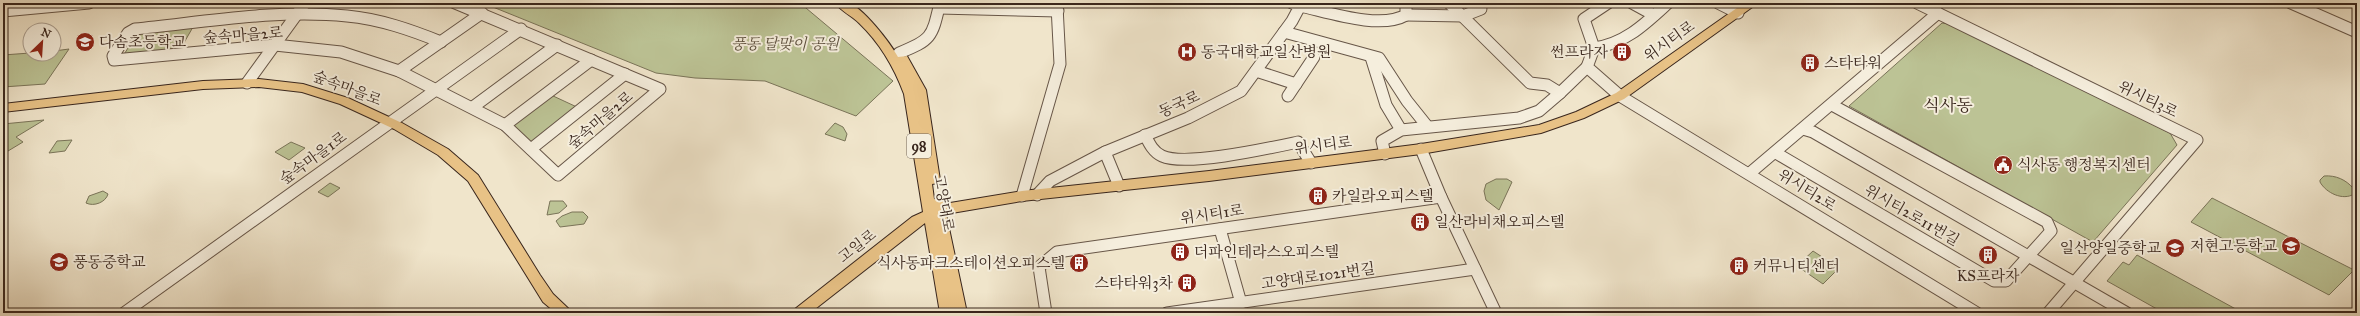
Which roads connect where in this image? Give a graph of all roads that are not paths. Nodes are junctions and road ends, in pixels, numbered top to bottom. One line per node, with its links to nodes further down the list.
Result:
1 (89, 3): 19 (street)
2 (305, 3): 23 (street)
3 (455, 3): 21 (street, 숲속마을2로)
4 (841, 3): 68 (main road, 고양대로 / 98)
5 (852, 3): 34 (main road, 고양대로)
6 (1406, 3): 24 (street)
7 (1450, 3): 25 (street)
8 (1608, 3): 33 (street)
9 (1632, 3): 26 (street, 위시티로)
10 (1668, 3): 26 (street, 위시티로)
11 (1718, 3): 20 (street)
12 (1752, 3): 20 (main road, 위시티로)
13 (1917, 3): 22 (street, 위시티3로)
14 (2291, 3): 29 (street)
15 (1296, 5): 24 (street, 동국로); 28 (street, 동국로)
16 (939, 6): 17 (street); 34 (street)
17 (1058, 7): 66 (street)
18 (1481, 9): 25 (street)
19 (3, 10)
20 (1738, 13): 47 (main road, 위시티로)
21 (482, 14): 27 (street, 숲속마을2로); 30 (street)
22 (1938, 14): 48 (street); 72 (street, 위시티3로)
23 (297, 15): 30 (street, 숲속마을2로); 31 (street); 31 (street, 숲속마을2로)
24 (1406, 16): 25 (street, 동국로)
25 (1463, 16): 45 (street)
26 (1654, 16): 33 (street, 위시티로)
27 (521, 29): 32 (street, 숲속마을2로); 44 (street, 숲속마을1로)
28 (1284, 32): 36 (street); 40 (street, 동국로)
29 (2357, 32)
30 (441, 42): 39 (street)
31 (275, 45): 39 (street, 숲속마을2로); 42 (street)
32 (557, 45): 37 (street, 숲속마을2로); 49 (street)
33 (1594, 48): 38 (street)
34 (899, 53): 68 (main road, 고양대로)
35 (1314, 57): 43 (street)
36 (1371, 57): 53 (street); 55 (street)
37 (591, 60): 41 (street, 숲속마을2로); 52 (street)
38 (1587, 67): 45 (street); 47 (street)
39 (399, 71): 44 (street, 숲속마을2로)
40 (1256, 72): 43 (street); 56 (street, 동국로)
41 (625, 74): 57 (street, 숲속마을2로); 57 (street, 숲속마을2로)
42 (247, 83): 50 (main road, 숲속마을로); 51 (main road, 숲속마을로)
43 (1296, 84): 46 (street)
44 (436, 89): 49 (street, 숲속마을2로); 51 (street, 숲속마을1로)
45 (1560, 93): 53 (street)
46 (1288, 96)
47 (1620, 96): 58 (main road, 위시티로); 63 (street, 위시티2로)
48 (1832, 105): 54 (street); 70 (street, 위시티2로11번길)
49 (473, 107): 52 (street, 숲속마을2로)
50 (3, 108)
51 (390, 122): 75 (street, 숲속마을1로); 76 (main road, 숲속마을로)
52 (505, 125): 57 (street, 숲속마을2로)
53 (1427, 126): 55 (street)
54 (1803, 129): 60 (street); 70 (street, 위시티2로11번길)
55 (1401, 130): 61 (street)
56 (1145, 135): 59 (street, 동국로); 62 (street)
57 (531, 149)
58 (1421, 149): 61 (main road, 위시티로); 67 (street)
59 (1105, 152): 64 (street); 65 (street, 동국로)
60 (1776, 153): 63 (street); 70 (street, 위시티2로11번길)
61 (1385, 154): 62 (main road, 위시티로)
62 (1311, 163): 64 (main road, 위시티로)
63 (1750, 173): 83 (street, 위시티2로)
64 (1119, 186): 65 (main road, 위시티로)
65 (1038, 195): 66 (main road, 위시티로)
66 (1022, 196): 68 (main road, 위시티로)
67 (1441, 197): 69 (street, 위시티1로); 71 (street)
68 (934, 212): 77 (main road, 고일로); 78 (main road, 고양대로 / 98); 79 (main road, 고양대로)
69 (1220, 229): 73 (street); 80 (street, 위시티1로)
70 (2027, 256): 72 (street, 위시티2로11번길)
71 (1475, 269): 73 (street, 고양대로1021번길); 82 (street)
72 (2075, 283): 74 (street); 84 (street, 위시티3로)
73 (1241, 303): 81 (street, 고양대로1021번길)
74 (2123, 312)
75 (124, 313)
76 (566, 313)
77 (800, 313)
78 (947, 313)
79 (960, 313)
80 (1046, 313)
81 (1166, 313)
82 (1496, 313)
83 (1977, 313)
84 (2048, 313)

